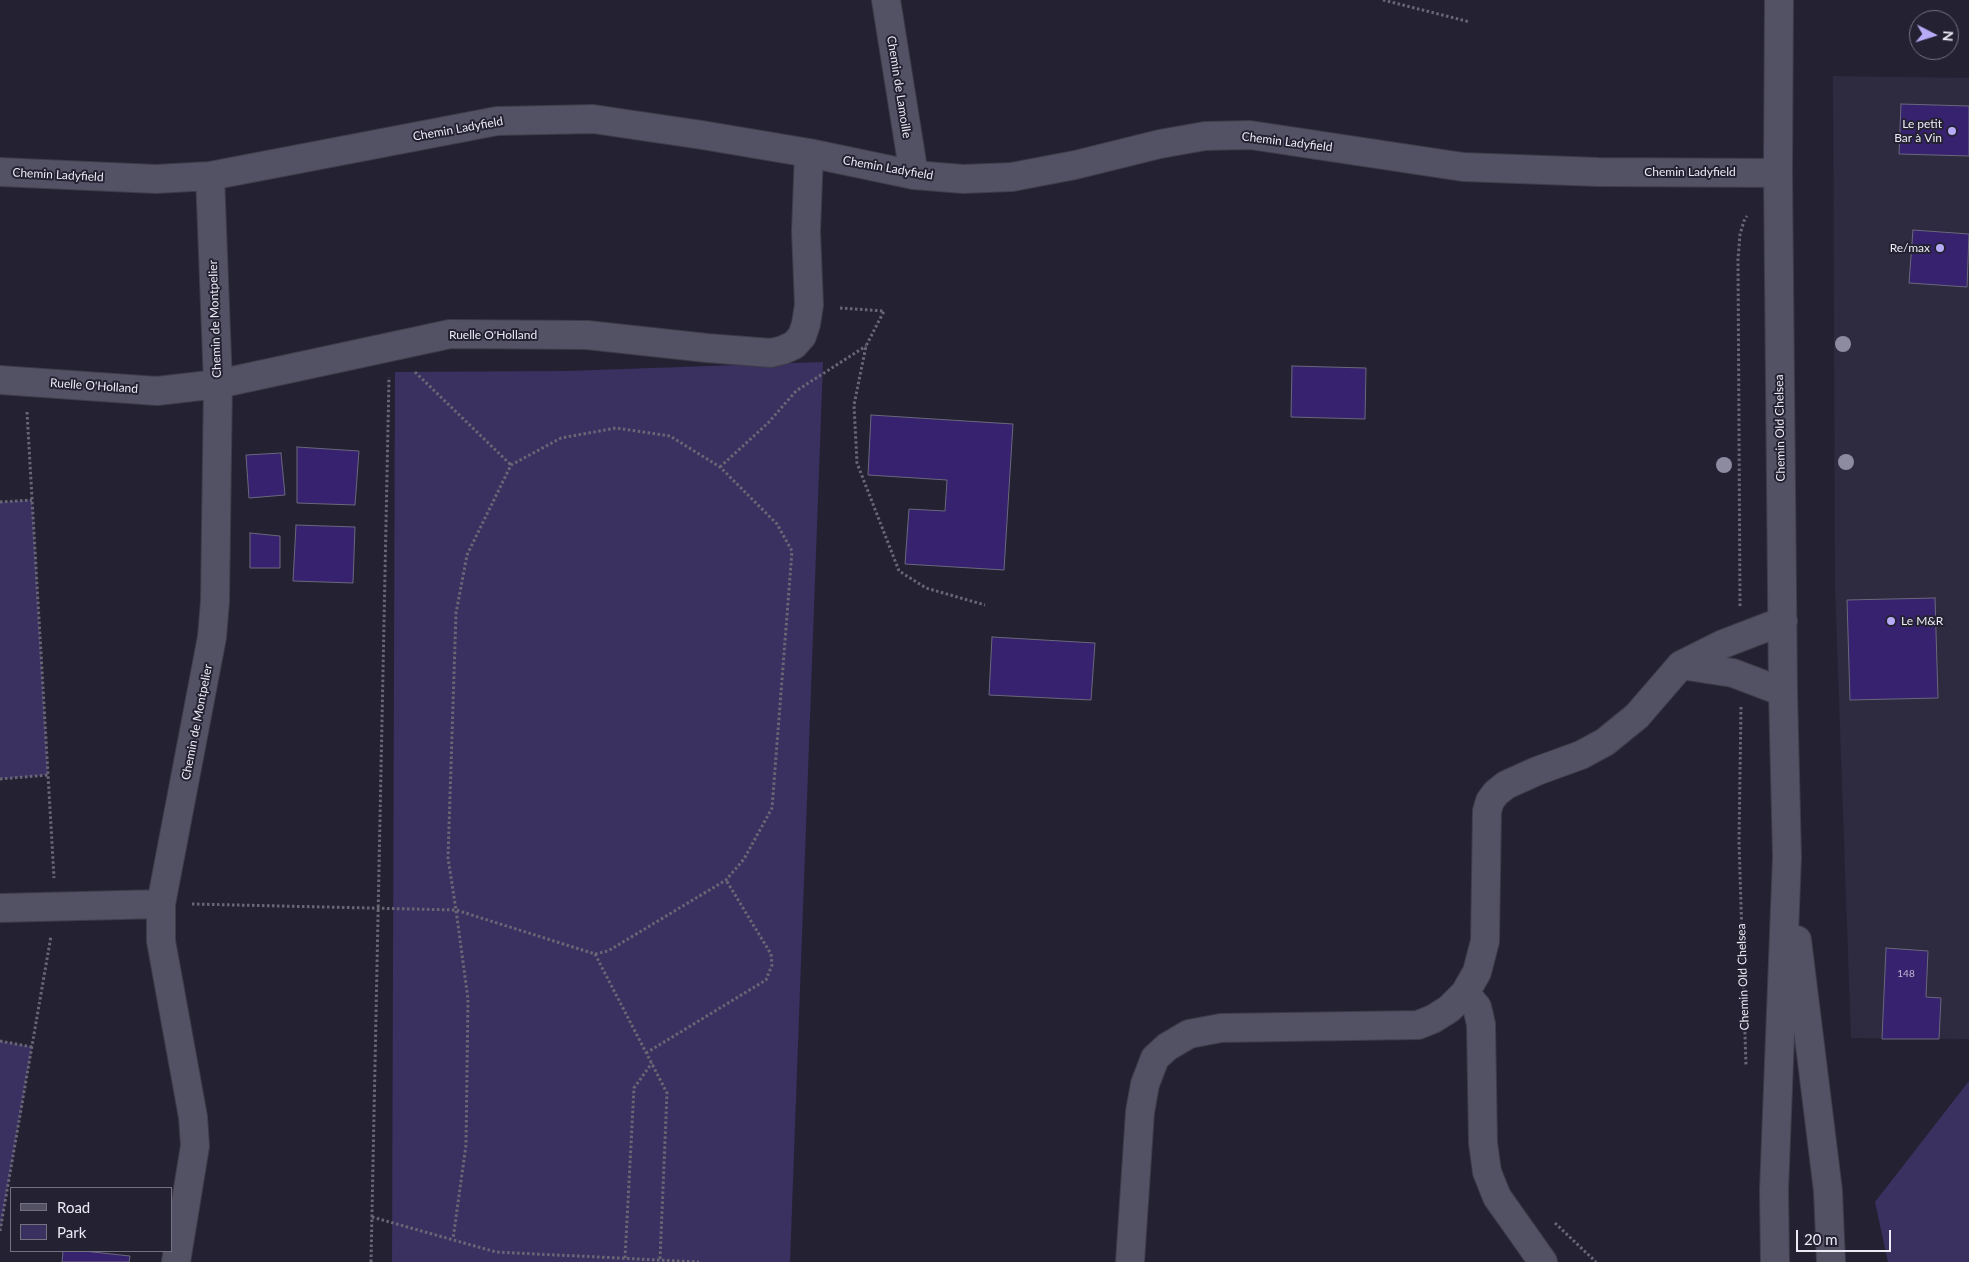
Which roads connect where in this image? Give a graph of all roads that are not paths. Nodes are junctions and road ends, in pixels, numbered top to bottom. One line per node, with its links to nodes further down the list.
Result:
1 (886, 0): 6 (street, Chemin de Lamoille)
2 (1779, 0): 5 (street, Chemin Old Chelsea)
3 (809, 154): 6 (street, Chemin Ladyfield); 7 (street, Chemin Ladyfield); 9 (street, Ruelle O'Holland)
4 (0, 172): 7 (street, Chemin Ladyfield)
5 (1778, 173): 6 (street, Chemin Ladyfield); 10 (street, Chemin Old Chelsea)
6 (914, 175)
7 (210, 176): 9 (street, Chemin de Montpelier)
8 (13, 381): 9 (street, Ruelle O'Holland)
9 (218, 384): 14 (street, Chemin de Montpelier)
10 (1783, 621): 11 (street); 12 (street, Chemin Old Chelsea)
11 (1681, 665): 12 (street); 16 (street)
12 (1783, 692): 13 (street, Chemin Old Chelsea)
13 (1787, 857): 20 (street, Chemin Old Chelsea); 21 (street, Chemin Old Chelsea)
14 (161, 904): 15 (street); 17 (street, Chemin de Montpelier)
15 (0, 908)
16 (1465, 993): 18 (street); 19 (street)
17 (176, 1262)
18 (1130, 1262)
19 (1543, 1262)
20 (1776, 1262)
21 (1831, 1262)

